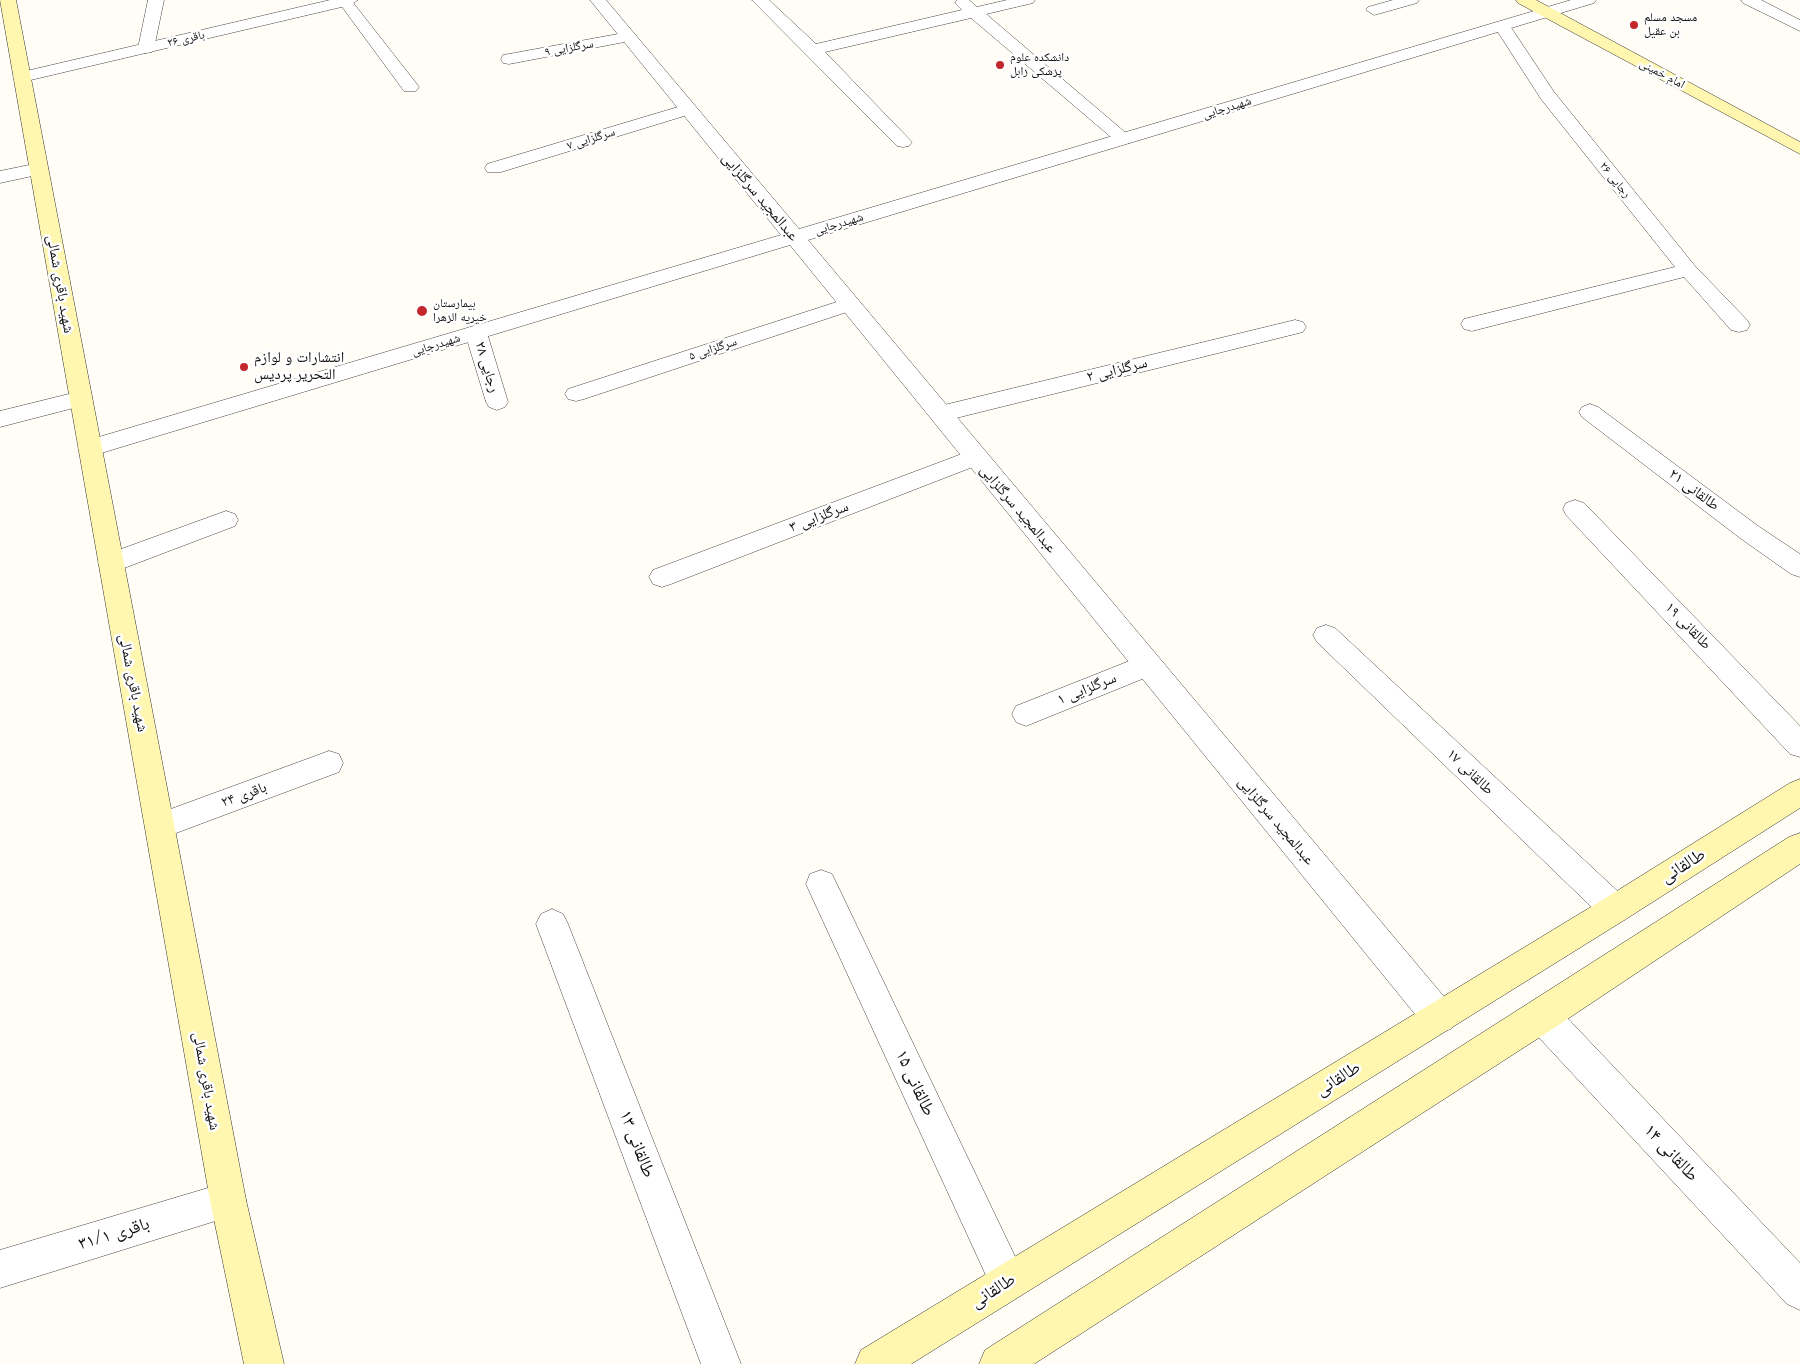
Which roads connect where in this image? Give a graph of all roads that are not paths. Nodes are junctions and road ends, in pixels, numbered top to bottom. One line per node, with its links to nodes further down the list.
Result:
1 (8, 0): 21 (main road, شهید باقری شمالی)
2 (156, 0): 18 (street)
3 (598, 0): 17 (street, عبدالمجید سرگلزایی)
4 (760, 0): 19 (street)
5 (958, 0): 13 (street)
6 (1027, 0): 13 (street)
7 (1411, 0): 12 (street)
8 (1524, 0): 14 (main road, امام خمینی)
9 (1586, 0): 14 (street, شهیدرجایی)
10 (1749, 0): 16 (street)
11 (347, 1): 18 (street, باقری ۲۶); 22 (street)
12 (1374, 10)
13 (972, 12): 19 (street); 24 (street)
14 (1547, 12): 15 (street, شهیدرجایی); 26 (main road, امام خمینی)
15 (1502, 26): 24 (street, شهیدرجایی); 31 (street, رجایی ۲۶)
16 (1800, 26)
17 (629, 38): 20 (street, سرگلزایی ۹); 23 (street, عبدالمجید سرگلزایی)
18 (146, 48): 21 (street, باقری ۲۶)
19 (813, 50): 25 (street)
20 (509, 59)
21 (22, 77): 28 (main road, شهید باقری شمالی)
22 (410, 87)
23 (688, 109): 27 (street, سرگلزایی ۷); 30 (street, عبدالمجید سرگلزایی)
24 (1124, 139): 30 (street, شهیدرجایی)
25 (904, 142)
26 (1800, 149)
27 (494, 168)
28 (39, 169): 29 (street); 38 (main road, شهید باقری شمالی)
29 (0, 177)
30 (794, 238): 32 (street, عبدالمجید سرگلزایی); 36 (street, شهیدرجایی)
31 (1688, 270): 33 (street); 34 (street, رجایی ۲۶)
32 (849, 304): 37 (street, سرگلزایی ۵); 41 (street, عبدالمجید سرگلزایی)
33 (1472, 324)
34 (1739, 325)
35 (1295, 327): 41 (street, سرگلزایی ۲)
36 (476, 333): 39 (street, رجایی ۲۸); 43 (street, شهیدرجایی)
37 (576, 394)
38 (81, 399): 42 (street); 43 (main road, شهید باقری شمالی)
39 (497, 402)
40 (1590, 412): 48 (street, طالقانی ۲۱)
41 (940, 414): 44 (street, عبدالمجید سرگلزایی)
42 (0, 419)
43 (90, 448): 47 (main road, شهید باقری شمالی)
44 (975, 457): 49 (street, سرگلزایی ۳); 51 (street, عبدالمجید سرگلزایی)
45 (1575, 509): 53 (street, طالقانی ۱۹)
46 (226, 520): 47 (street)
47 (111, 564): 56 (main road, شهید باقری شمالی)
48 (1800, 567)
49 (662, 577)
50 (1326, 635): 59 (street, طالقانی ۱۷)
51 (1148, 665): 52 (street, سرگلزایی ۱); 62 (street, عبدالمجید سرگلزایی)
52 (1026, 714)
53 (1800, 745)
54 (329, 763): 56 (street, باقری ۲۴)
55 (1800, 792): 59 (main road, طالقانی)
56 (160, 826): 63 (main road, شهید باقری شمالی)
57 (1800, 847): 61 (main road)
58 (821, 884): 65 (street, طالقانی ۱۵)
59 (1614, 909): 62 (main road, طالقانی)
60 (552, 924): 68 (street, طالقانی ۱۳)
61 (1542, 1016): 66 (street, طالقانی ۱۴); 70 (main road)
62 (1439, 1017): 65 (main road, طالقانی)
63 (228, 1200): 64 (street, باقری ۳۱/۱); 67 (main road, شهید باقری شمالی)
64 (0, 1269)
65 (1008, 1282): 69 (main road, طالقانی)
66 (1800, 1292)
67 (264, 1364)
68 (721, 1364)
69 (875, 1364)
70 (999, 1364)

